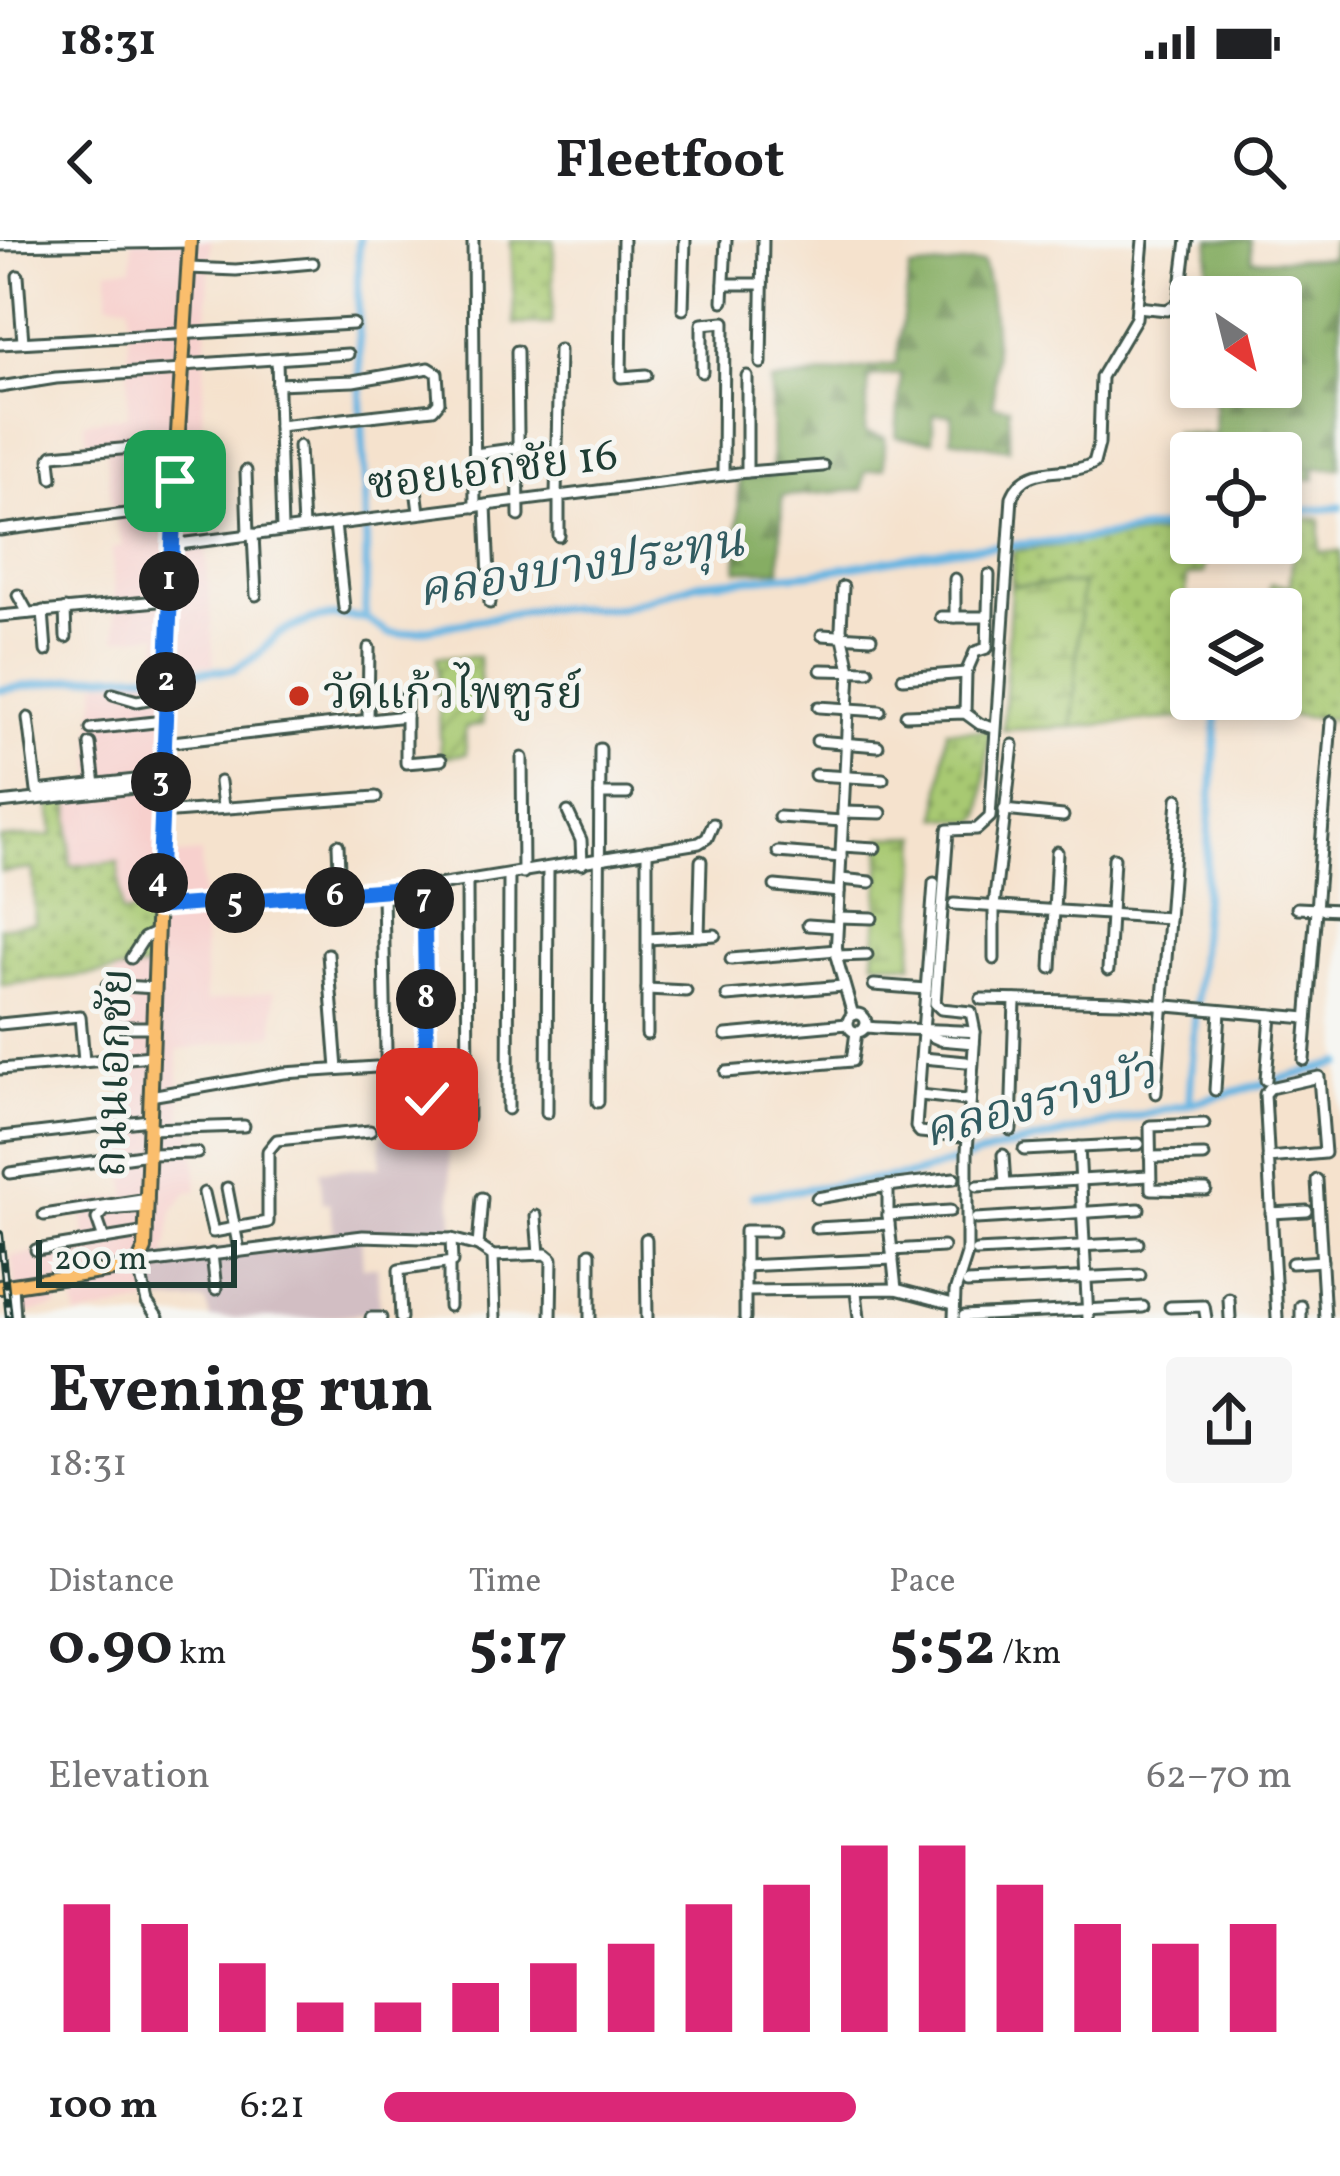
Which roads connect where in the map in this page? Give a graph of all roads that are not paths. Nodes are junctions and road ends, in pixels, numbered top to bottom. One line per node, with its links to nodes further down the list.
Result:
1 (473, 240): 37 (street)
2 (623, 240): 29 (street)
3 (685, 240): 17 (street)
4 (726, 240): 13 (street)
5 (763, 240): 14 (street)
6 (1143, 240): 16 (street)
7 (1187, 240): 16 (street)
8 (190, 241): 9 (street); 11 (main road, ถนนเอกชัย)
9 (0, 245)
10 (313, 263): 11 (street)
11 (189, 268): 19 (main road, ถนนเอกชัย)
12 (18, 276): 20 (street)
13 (724, 284): 14 (street); 15 (street)
14 (762, 284): 26 (street)
15 (723, 301)
16 (1137, 307): 96 (street)
17 (683, 309)
18 (352, 323): 19 (street)
19 (185, 336): 20 (street); 27 (main road, ถนนเอกชัย)
20 (23, 342): 21 (street)
21 (0, 344)
22 (559, 350): 44 (street)
23 (517, 351): 45 (street)
24 (348, 354): 25 (street)
25 (277, 360): 27 (street); 31 (street)
26 (761, 363)
27 (183, 368): 32 (street); 34 (main road, ถนนเอกชัย)
28 (702, 373): 42 (street)
29 (646, 375)
30 (747, 376): 40 (street)
31 (278, 384): 33 (street); 33 (street)
32 (0, 387)
33 (279, 426): 53 (street)
34 (177, 444): 43 (street); 47 (main road, ถนนเอกชัย)
35 (299, 446): 51 (street)
36 (512, 449): 37 (street)
37 (475, 454): 46 (street)
38 (823, 466): 40 (street, ซอยเอกชัย 16)
39 (246, 471): 54 (street)
40 (747, 472): 42 (street, ซอยเอกชัย 16)
41 (414, 473): 48 (street)
42 (723, 475): 44 (street, ซอยเอกชัย 16)
43 (52, 478)
44 (558, 497): 45 (street, ซอยเอกชัย 16); 55 (street)
45 (519, 500): 46 (street, ซอยเอกชัย 16); 49 (street)
46 (480, 506): 48 (street, ซอยเอกชัย 16); 63 (street)
47 (173, 508): 52 (street); 56 (main road, ถนนเอกชัย)
48 (418, 512): 50 (street, ซอยเอกชัย 16)
49 (519, 516)
50 (335, 524): 51 (street, ซอยเอกชัย 16); 64 (street)
51 (303, 528): 53 (street, ซอยเอกชัย 16)
52 (0, 530)
53 (282, 530): 54 (street, ซอยเอกชัย 16)
54 (250, 534): 56 (street, ซอยเอกชัย 16); 61 (street)
55 (560, 536)
56 (171, 545): 62 (main road, ถนนเอกชัย)
57 (989, 575): 71 (street)
58 (955, 579): 70 (street)
59 (843, 587): 73 (street)
60 (18, 595): 67 (street)
61 (256, 595)
62 (168, 600): 65 (street); 83 (main road, ถนนเอกชัย)
63 (490, 603)
64 (344, 608)
65 (65, 609): 66 (street); 74 (street)
66 (43, 611): 67 (street); 77 (street)
67 (28, 613): 68 (street)
68 (0, 616)
69 (941, 617): 70 (street)
70 (955, 617): 71 (street)
71 (986, 617): 81 (street)
72 (822, 635): 73 (street)
73 (842, 636): 75 (street); 79 (street)
74 (66, 638)
75 (871, 638)
76 (369, 648): 93 (street)
77 (46, 651)
78 (821, 670): 79 (street)
79 (850, 670): 80 (street); 87 (street)
80 (868, 671)
81 (966, 673): 82 (street); 89 (street)
82 (903, 678)
83 (166, 690): 84 (street); 94 (main road, ถนนเอกชัย)
84 (113, 694)
85 (406, 695): 90 (street)
86 (818, 707): 87 (street)
87 (847, 709): 88 (street); 100 (street)
88 (880, 711)
89 (965, 713): 91 (street); 96 (street)
90 (406, 716): 93 (street); 106 (street)
91 (907, 716)
92 (28, 718): 112 (street)
93 (368, 719): 98 (street)
94 (164, 721): 97 (street); 98 (main road, ถนนเอกชัย)
95 (1331, 722): 152 (street)
96 (994, 728): 193 (street)
97 (92, 729)
98 (163, 742): 110 (main road, ถนนเอกชัย)
99 (817, 742): 100 (street)
100 (845, 743): 103 (street); 108 (street)
101 (90, 744): 112 (street)
102 (1013, 745): 119 (street)
103 (878, 746)
104 (600, 749): 113 (street)
105 (522, 758): 138 (street)
106 (441, 760)
107 (815, 776): 108 (street)
108 (844, 777): 109 (street); 125 (street)
109 (883, 779)
110 (161, 781): 112 (street); 117 (street); 121 (main road, ถนนเอกชัย)
111 (220, 782): 118 (street)
112 (94, 785)
113 (600, 794): 114 (street); 134 (street)
114 (627, 794)
115 (376, 797): 118 (street)
116 (1178, 799): 157 (street)
117 (0, 803)
118 (223, 808): 121 (street)
119 (1004, 810): 123 (street); 149 (street)
120 (568, 812): 136 (street)
121 (160, 813): 150 (main road, ถนนเอกชัย)
122 (881, 813): 125 (street)
123 (1064, 816)
124 (779, 817): 125 (street)
125 (843, 817): 130 (street)
126 (713, 824): 129 (street)
127 (338, 845): 147 (street)
128 (875, 848): 130 (street)
129 (646, 851): 134 (street); 163 (street)
130 (842, 851): 131 (street); 144 (street)
131 (778, 852)
132 (1057, 852): 154 (street)
133 (1114, 859): 155 (street)
134 (600, 860): 136 (street); 210 (street)
135 (701, 861): 162 (street)
136 (582, 864): 137 (street)
137 (548, 870): 138 (street); 213 (street)
138 (523, 873): 139 (street)
139 (509, 875): 140 (street); 212 (street)
140 (467, 881): 145 (street); 214 (street)
141 (870, 882): 144 (street)
142 (934, 883): 176 (street)
143 (776, 886): 144 (street)
144 (840, 886): 158 (street)
145 (424, 887): 146 (street); 208 (street)
146 (383, 893): 147 (street); 211 (street)
147 (340, 896): 150 (street)
148 (954, 904): 149 (street)
149 (994, 906): 154 (street); 169 (street)
150 (158, 907): 160 (main road, ถนนเอกชัย)
151 (1298, 908): 152 (street)
152 (1313, 909): 153 (street); 185 (street)
153 (1340, 910)
154 (1054, 911): 155 (street); 170 (street)
155 (1112, 914): 157 (street); 171 (street)
156 (872, 918): 158 (street)
157 (1169, 918): 182 (street)
158 (838, 922): 159 (street); 164 (street)
159 (808, 925)
160 (157, 932): 167 (street); 175 (main road, ถนนเอกชัย)
161 (715, 935): 162 (street)
162 (699, 936): 163 (street)
163 (648, 939): 177 (street)
164 (836, 953): 166 (street); 168 (street); 174 (street)
165 (328, 954): 200 (street)
166 (867, 955)
167 (131, 958)
168 (730, 959)
169 (994, 959)
170 (1051, 968)
171 (1108, 970)
172 (874, 985): 176 (street)
173 (107, 986): 175 (street)
174 (843, 986): 179 (street); 187 (street)
175 (155, 988): 189 (main road, ถนนเอกชัย)
176 (926, 988): 190 (street)
177 (646, 989): 178 (street); 191 (street)
178 (686, 991)
179 (727, 996)
180 (981, 999): 181 (street)
181 (1015, 1000): 182 (street); 218 (street)
182 (1162, 1007): 183 (street); 205 (street)
183 (1220, 1011): 184 (street); 204 (street)
184 (1271, 1015): 185 (street); 203 (street)
185 (1306, 1018): 196 (street)
186 (0, 1024): 197 (street)
187 (855, 1024): 190 (street); 192 (street); 202 (street)
188 (115, 1027): 189 (street)
189 (153, 1027): 194 (main road, ถนนเอกชัย)
190 (922, 1032): 193 (street); 195 (street)
191 (647, 1034)
192 (726, 1035)
193 (974, 1037): 289 (street)
194 (152, 1056): 197 (street); 207 (main road, ถนนเอกชัย)
195 (923, 1058): 198 (street); 206 (street)
196 (1304, 1060)
197 (84, 1061): 201 (street)
198 (966, 1062)
199 (376, 1067): 200 (street)
200 (337, 1069): 207 (street)
201 (0, 1070)
202 (726, 1072)
203 (1265, 1080)
204 (1215, 1090)
205 (1156, 1093)
206 (920, 1095): 209 (street); 220 (street)
207 (150, 1096): 216 (main road, ถนนเอกชัย)
208 (427, 1099)
209 (964, 1100)
210 (598, 1102)
211 (387, 1104)
212 (508, 1108)
213 (548, 1113)
214 (468, 1118)
215 (1204, 1124): 229 (street)
216 (149, 1125): 217 (street); 221 (street); 226 (main road, ถนนเอกชัย)
217 (244, 1126)
218 (1011, 1130)
219 (370, 1131): 255 (street)
220 (962, 1136)
221 (2, 1137)
222 (1139, 1144): 223 (street)
223 (1078, 1148): 224 (street); 234 (street)
224 (1024, 1150)
225 (197, 1153): 226 (street)
226 (149, 1154): 231 (street); 244 (main road, ถนนเอกชัย)
227 (1003, 1155): 236 (street)
228 (1204, 1156): 229 (street)
229 (1150, 1157): 232 (street)
230 (1268, 1158): 230 (street); 249 (street)
231 (10, 1173)
232 (1148, 1176): 234 (street); 240 (street)
233 (954, 1178): 237 (street)
234 (1080, 1180): 236 (street); 248 (street)
235 (1317, 1180): 273 (street)
236 (1005, 1184): 238 (street)
237 (888, 1186): 243 (street); 252 (street)
238 (977, 1186)
239 (227, 1188): 255 (street)
240 (1206, 1190)
241 (203, 1192): 255 (street)
242 (482, 1198): 263 (street)
243 (818, 1198)
244 (147, 1203): 250 (street); 257 (main road, ถนนเอกชัย); 258 (street)
245 (1139, 1209): 248 (street)
246 (950, 1211): 252 (street)
247 (1306, 1211): 249 (street)
248 (1082, 1212): 253 (street); 262 (street)
249 (1271, 1213): 308 (street)
250 (44, 1215)
251 (536, 1216): 271 (street)
252 (889, 1219): 254 (street); 270 (street)
253 (976, 1219)
254 (816, 1228)
255 (235, 1229): 266 (street)
256 (774, 1231): 277 (street)
257 (147, 1232): 258 (street); 276 (main road, ถนนเอกชัย)
258 (104, 1239): 265 (street)
259 (451, 1239): 263 (street); 266 (street); 274 (street)
260 (646, 1239): 303 (street)
261 (1138, 1243): 262 (street)
262 (1084, 1244): 267 (street); 279 (street)
263 (478, 1246): 272 (street)
264 (944, 1246): 270 (street)
265 (36, 1250)
266 (238, 1250): 269 (street)
267 (976, 1251)
268 (590, 1253): 302 (street)
269 (212, 1254): 276 (street); 282 (street)
270 (892, 1254): 277 (street); 283 (street)
271 (544, 1255): 272 (street); 301 (street)
272 (493, 1256): 300 (street)
273 (1322, 1261): 275 (street); 288 (street)
274 (449, 1263): 290 (street); 299 (street)
275 (1292, 1263)
276 (138, 1264): 281 (main road); 296 (street)
277 (745, 1267): 284 (street)
278 (1140, 1275): 279 (street)
279 (1085, 1277): 280 (street); 293 (street)
280 (968, 1283)
281 (7, 1286): 295 (street)
282 (216, 1289)
283 (896, 1289): 285 (street); 289 (street)
284 (745, 1291): 285 (street); 304 (street)
285 (856, 1292): 305 (street)
286 (1229, 1299): 307 (street)
287 (1340, 1300): 288 (street)
288 (1324, 1301): 309 (street)
289 (953, 1304): 294 (street)
290 (449, 1306)
291 (1143, 1307): 293 (street)
292 (1170, 1307): 306 (street)
293 (1088, 1314): 294 (street)
294 (959, 1317)
295 (15, 1318)
296 (158, 1318)
297 (371, 1318): 298 (street)
298 (382, 1318)
299 (401, 1318)
300 (495, 1318)
301 (551, 1318)
302 (590, 1318)
303 (647, 1318)
304 (746, 1318)
305 (859, 1318)
306 (1206, 1318)
307 (1230, 1318)
308 (1277, 1318)
309 (1325, 1318)

